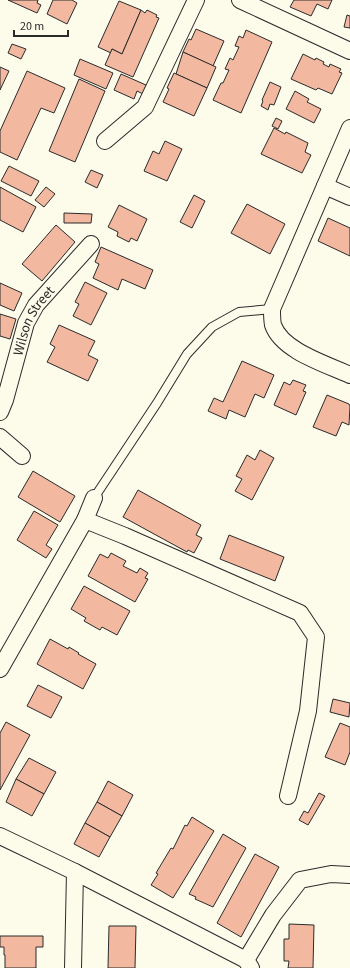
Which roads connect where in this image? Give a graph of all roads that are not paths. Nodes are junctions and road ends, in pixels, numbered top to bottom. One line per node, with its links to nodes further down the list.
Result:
1 (196, 0): 5 (street)
2 (240, 0): 3 (street)
3 (350, 51)
4 (350, 128): 6 (street)
5 (105, 141)
6 (325, 186): 7 (street); 9 (street)
7 (350, 197)
8 (91, 244): 11 (street, Wilson Street)
9 (272, 309): 10 (street); 14 (lane)
10 (350, 375)
11 (0, 412)
12 (0, 437): 13 (street)
13 (22, 456)
14 (94, 498): 15 (street)
15 (85, 520): 16 (street); 17 (street)
16 (0, 669)
17 (288, 796)
18 (0, 836): 19 (street)
19 (75, 872): 21 (street); 22 (street)
20 (350, 875): 21 (street)
21 (249, 964)
22 (73, 968)

